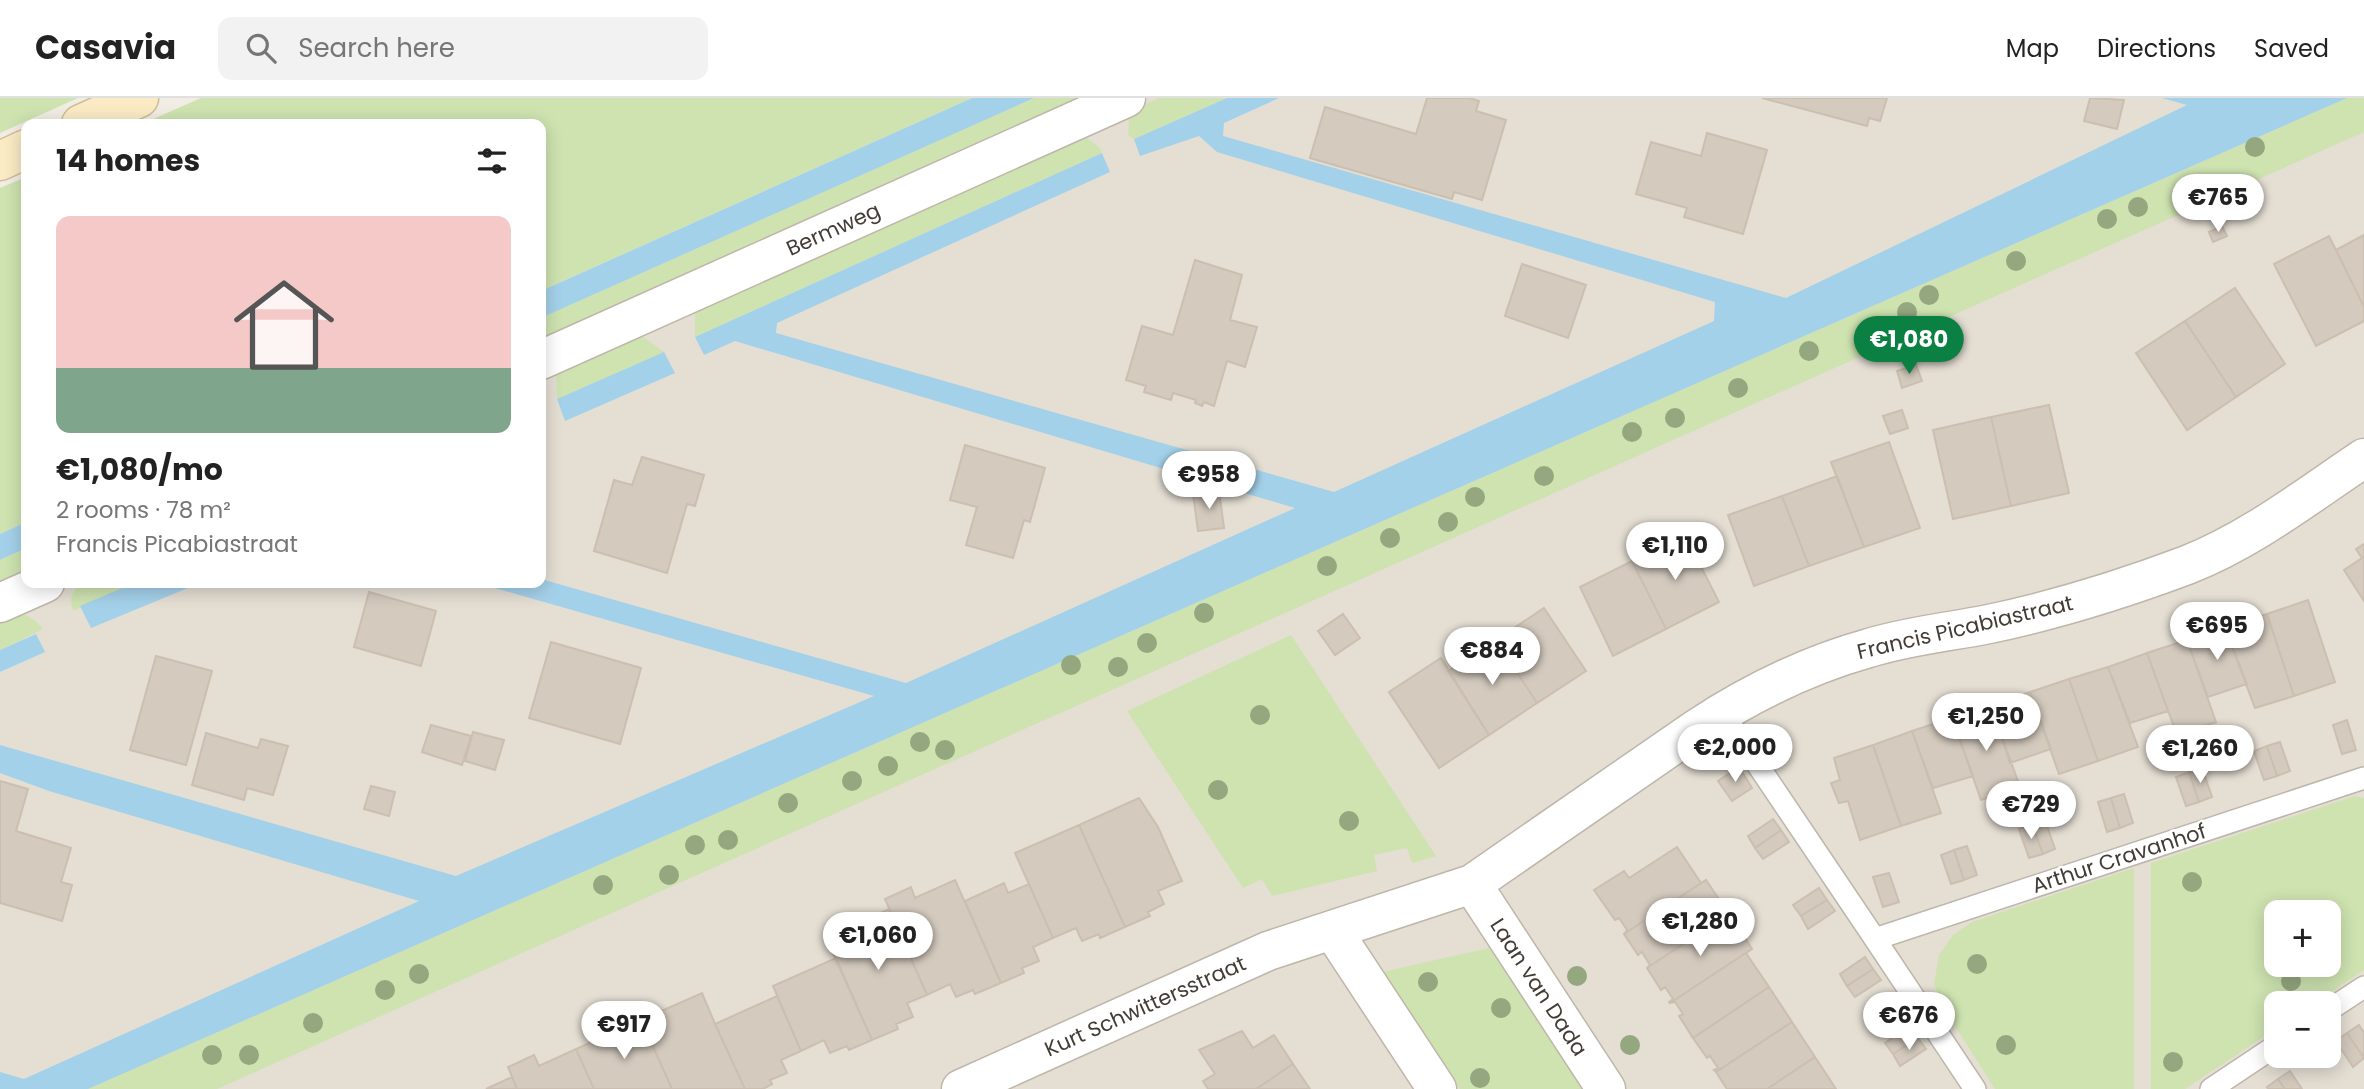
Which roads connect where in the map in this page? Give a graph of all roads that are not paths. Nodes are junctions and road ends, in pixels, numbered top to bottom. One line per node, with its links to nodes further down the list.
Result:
1 (139, 98): 3 (street)
2 (1126, 98): 6 (street, Bermweg)
3 (92, 119)
4 (21, 151): 5 (street)
5 (0, 161)
6 (546, 358)
7 (2364, 458): 10 (street, Francis Picabiastraat)
8 (34, 588): 9 (street)
9 (0, 603)
10 (1722, 712): 12 (street, Francis Picabiastraat); 14 (lane)
11 (2364, 778): 14 (lane, Arthur Cravanhof)
12 (1472, 884): 13 (street, Kurt Schwittersstraat); 20 (street, Laan van Dada)
13 (1333, 931): 18 (street, Kurt Schwittersstraat); 19 (street)
14 (1875, 939): 21 (lane)
15 (2364, 987): 16 (lane)
16 (2341, 1002)
17 (2264, 1054): 22 (lane)
18 (961, 1089)
19 (1437, 1089)
20 (1606, 1089)
21 (1975, 1089)
22 (2211, 1089)

